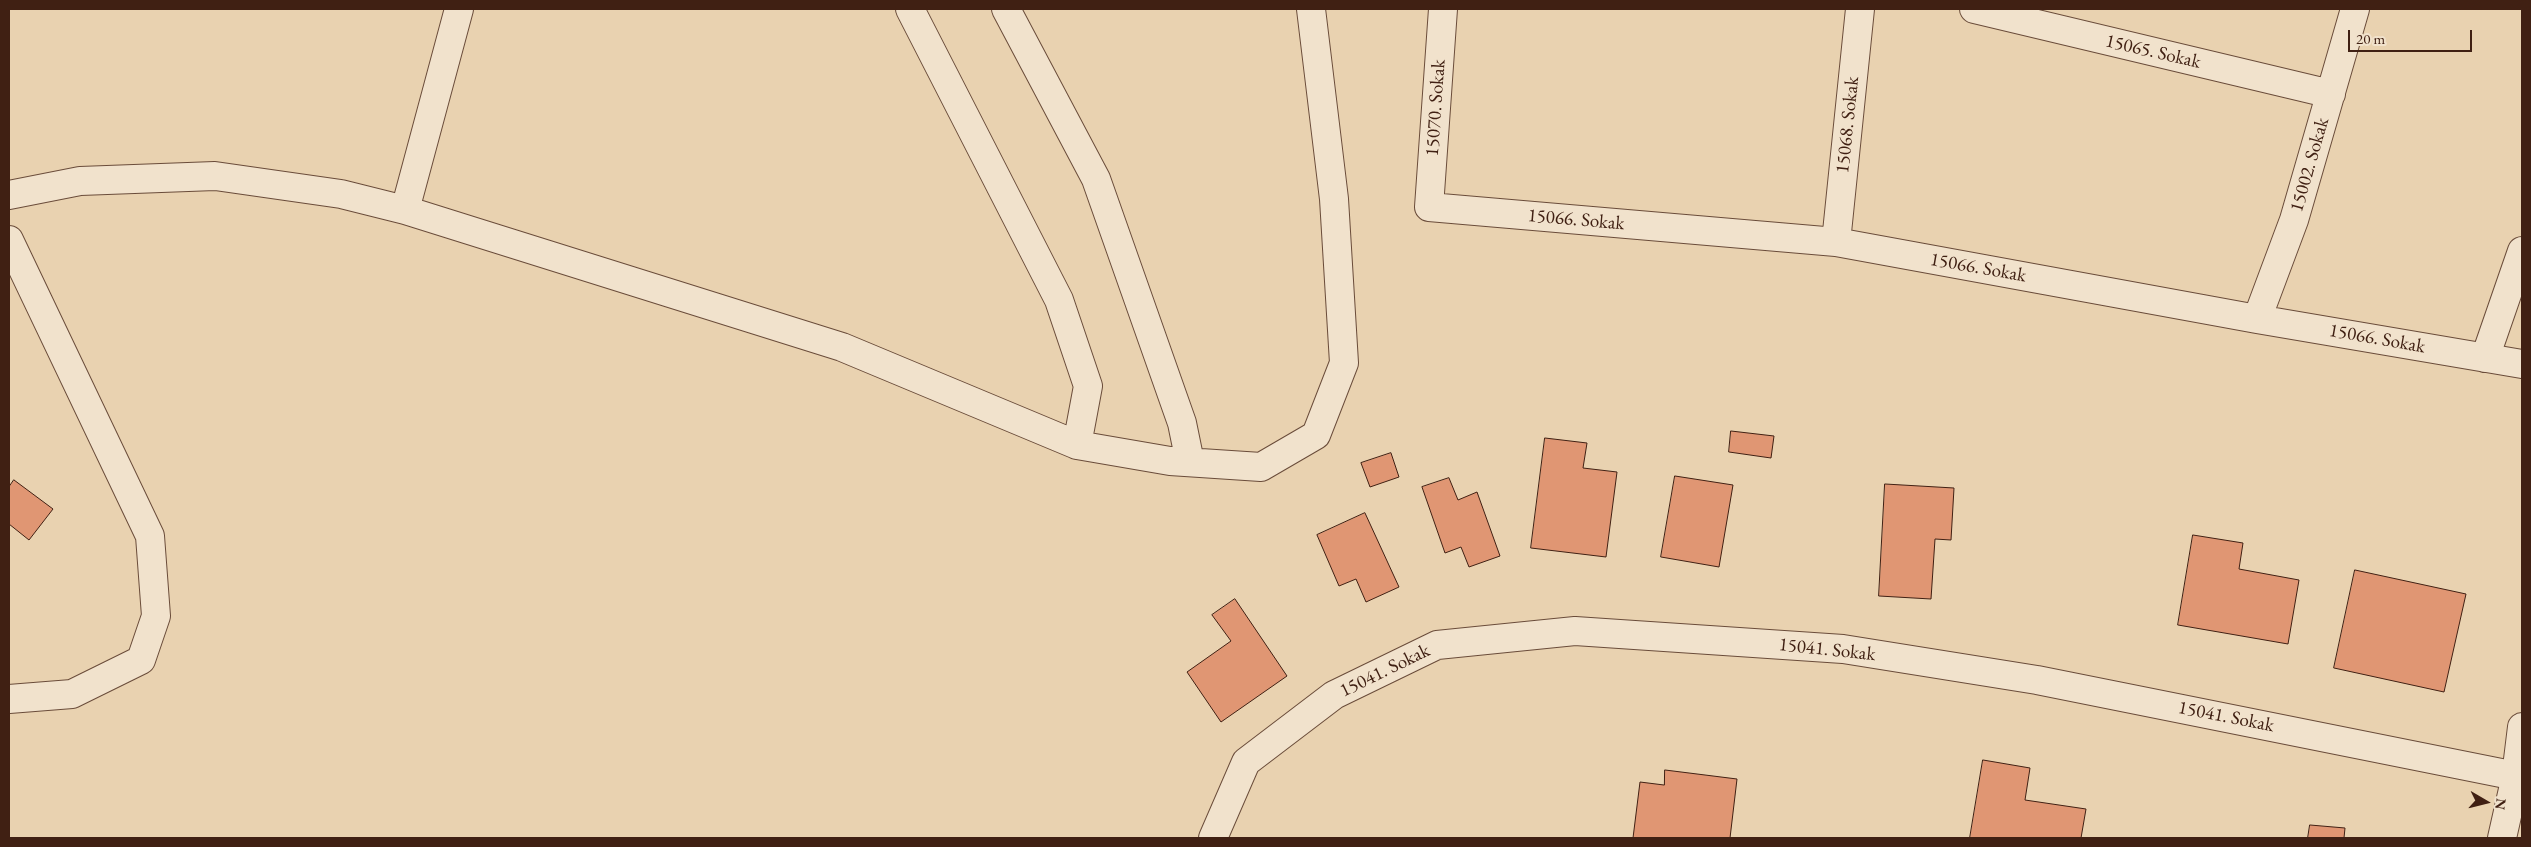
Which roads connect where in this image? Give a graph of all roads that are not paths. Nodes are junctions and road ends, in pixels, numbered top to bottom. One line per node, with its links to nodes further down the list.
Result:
1 (459, 9): 12 (street)
2 (910, 9): 19 (street)
3 (1006, 9): 20 (street)
4 (1311, 9): 20 (street)
5 (1443, 9): 11 (street, 15070. Sokak)
6 (1858, 9): 14 (street, 15068. Sokak)
7 (1974, 9): 9 (street, 15065. Sokak)
8 (2354, 9): 9 (street, 15002. Sokak)
9 (2331, 94): 16 (street, 15002. Sokak)
10 (9, 195): 12 (street)
11 (1429, 207): 14 (street, 15066. Sokak)
12 (405, 210): 19 (street)
13 (9, 240): 21 (street)
14 (1836, 242): 16 (street, 15066. Sokak)
15 (2522, 251): 17 (street)
16 (2256, 319): 17 (street, 15066. Sokak)
17 (2485, 358): 18 (street, 15066. Sokak)
18 (2522, 364)
19 (1077, 445): 20 (street)
20 (1180, 462)
21 (9, 699)
22 (2522, 727): 23 (street)
23 (2516, 776): 24 (street, 15041. Sokak); 25 (street)
24 (1214, 838)
25 (2502, 838)

